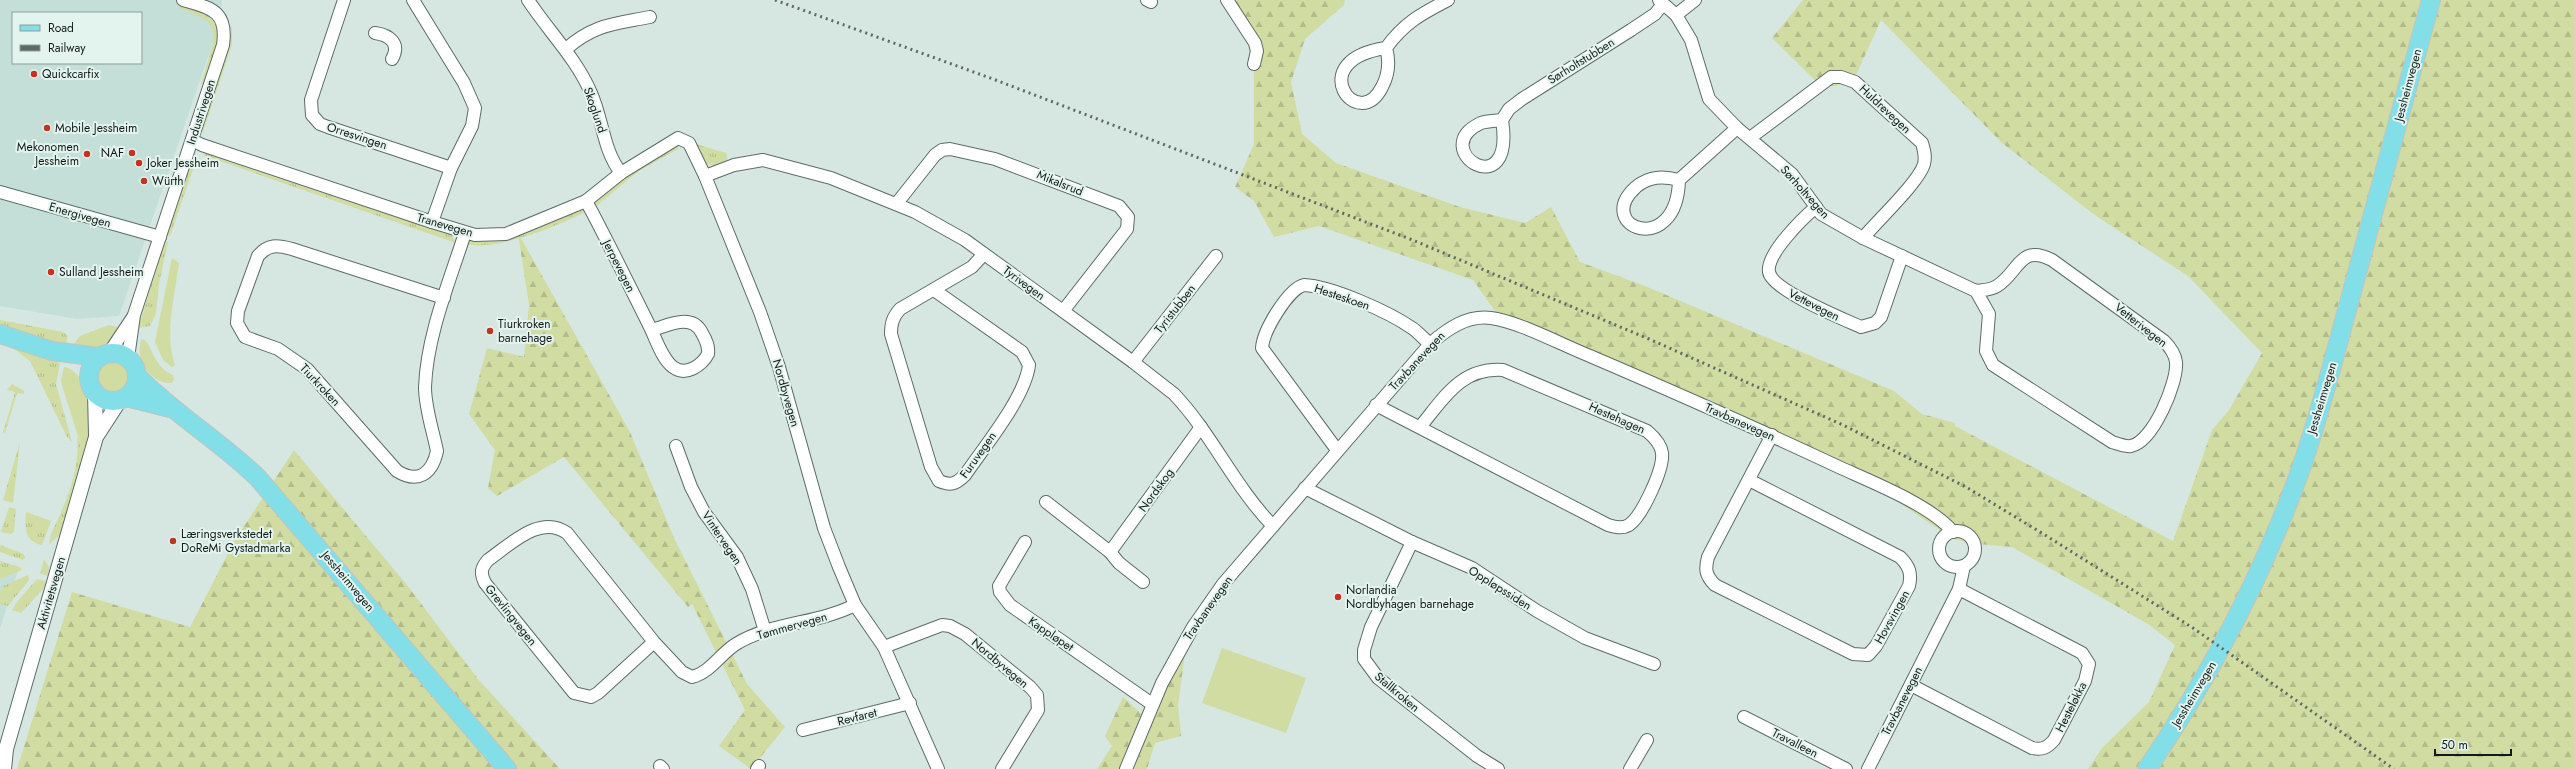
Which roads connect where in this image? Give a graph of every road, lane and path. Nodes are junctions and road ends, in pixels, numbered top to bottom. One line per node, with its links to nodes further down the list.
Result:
1 (183, 0): 21 (street, Industrivegen)
2 (344, 0): 22 (street, Orresvingen)
3 (413, 0): 22 (street)
4 (528, 0): 14 (street, Skoglund)
5 (1227, 0): 16 (street)
6 (1448, 0): 13 (street)
7 (1695, 0): 10 (street)
8 (2432, 0): 93 (main road, Jessheimvegen)
9 (1661, 2): 10 (street, Sørholtvegen); 17 (street, Sørholtstubben)
10 (1676, 15): 18 (street, Sørholtvegen)
11 (650, 17): 14 (street)
12 (375, 33): 15 (street)
13 (1386, 48): 13 (street)
14 (566, 49): 23 (street, Skoglund)
15 (392, 59)
16 (1254, 64)
17 (1502, 120)
18 (1737, 128): 19 (street, Sørholtvegen); 25 (street)
19 (1750, 138): 29 (street, Sørholtvegen); 33 (street, Huldrevegen)
20 (684, 139): 23 (street, Tranevegen); 24 (street, Nordbyvegen)
21 (192, 140): 30 (street, Tranevegen); 32 (street, Industrivegen)
22 (452, 168): 30 (street)
23 (620, 173): 27 (street, Tranevegen)
24 (705, 176): 28 (street, Tyrivegen); 71 (street, Nordbyvegen)
25 (1679, 180): 25 (street)
26 (0, 192): 32 (street, Energivegen)
27 (586, 201): 31 (street, Tranevegen); 42 (street, Jerpevegen)
28 (897, 203): 34 (street, Tyrivegen); 40 (street, Mikalsrud)
29 (1816, 207): 33 (street, Sørholtvegen); 36 (street, Vettevegen)
30 (432, 222): 31 (street, Tranevegen)
31 (465, 233): 39 (street, Tiurkroken)
32 (160, 237): 41 (street, Industrivegen)
33 (1863, 238): 36 (street, Sørholtvegen)
34 (984, 254): 37 (street, Furuvegen); 40 (street, Tyrivegen)
35 (1216, 256): 48 (street, Tyristubben)
36 (1902, 256): 38 (street, Sørholtvegen)
37 (934, 290): 37 (street, Furuvegen)
38 (1976, 291): 38 (street, Vetterivegen)
39 (444, 298): 39 (street, Tiurkroken)
40 (1063, 311): 48 (street, Tyrivegen)
41 (134, 315): 46 (street, Industrivegen); 47 (street, Industrivegen)
42 (652, 330): 42 (street, Jerpevegen)
43 (0, 334): 45 (main road)
44 (1430, 344): 52 (street, Travbanevegen); 56 (street, Travbanevegen); 59 (street, Hesteskoen)
45 (52, 351): 46 (main road); 50 (main road)
46 (104, 355): 47 (main road); 50 (main road)
47 (128, 358): 49 (main road)
48 (1133, 362): 54 (street, Tyrivegen)
49 (137, 376): 51 (main road); 53 (main road, Jessheimvegen)
50 (92, 388): 51 (main road); 57 (street, Aktivitetsvegen)
51 (123, 399): 53 (main road, Jessheimvegen); 57 (street, Aktivitetsvegen)
52 (1376, 405): 55 (street, Hestehagen); 59 (street, Travbanevegen)
53 (173, 409): 85 (main road, Jessheimvegen)
54 (1201, 427): 63 (street, Tyrivegen); 67 (street, Nordskog)
55 (1420, 427): 55 (street, Hestehagen)
56 (1772, 436): 60 (street, Hovsvingen); 64 (street, Travbanevegen)
57 (96, 437): 83 (street, Aktivitetsvegen)
58 (676, 446): 72 (street, Vintervegen)
59 (1337, 450): 61 (street, Travbanevegen)
60 (1749, 480): 60 (street, Hovsvingen)
61 (1305, 488): 63 (street, Travbanevegen); 66 (street, Oppløpssiden)
62 (1046, 502): 67 (street)
63 (1272, 526): 79 (street, Travbanevegen)
64 (1953, 532): 68 (street); 68 (street)
65 (1025, 542): 79 (street, Kappløpet)
66 (1412, 542): 75 (street, Oppløpssiden); 89 (street, Stallkroken)
67 (1110, 552): 69 (street)
68 (1964, 566): 70 (street, Travbanevegen)
69 (1143, 582)
70 (1958, 589): 77 (street, Travbanevegen); 77 (street, Hesteløkka)
71 (855, 605): 72 (street, Tømmervegen); 74 (street, Nordbyvegen)
72 (765, 631): 76 (street, Tømmervegen)
73 (654, 642): 73 (street, Grevlingvegen); 76 (street, Grevlingvegen)
74 (884, 647): 78 (street, Nordbyvegen); 87 (street, Nordbyvegen)
75 (1654, 664)
76 (692, 677)
77 (1911, 684): 92 (street, Travbanevegen)
78 (910, 703): 81 (street, Revfaret); 86 (street, Nordbyvegen)
79 (1152, 704): 88 (street, Travbanevegen)
80 (1744, 717): 91 (street, Travalleen)
81 (803, 730)
82 (1647, 740): 90 (street)
83 (3, 755): 84 (street, Aktivitetsvegen)
84 (4, 769)
85 (507, 769)
86 (938, 769)
87 (1002, 769)
88 (1126, 769)
89 (1498, 769)
90 (1630, 769)
91 (1846, 769)
92 (1868, 769)
93 (2148, 769)

